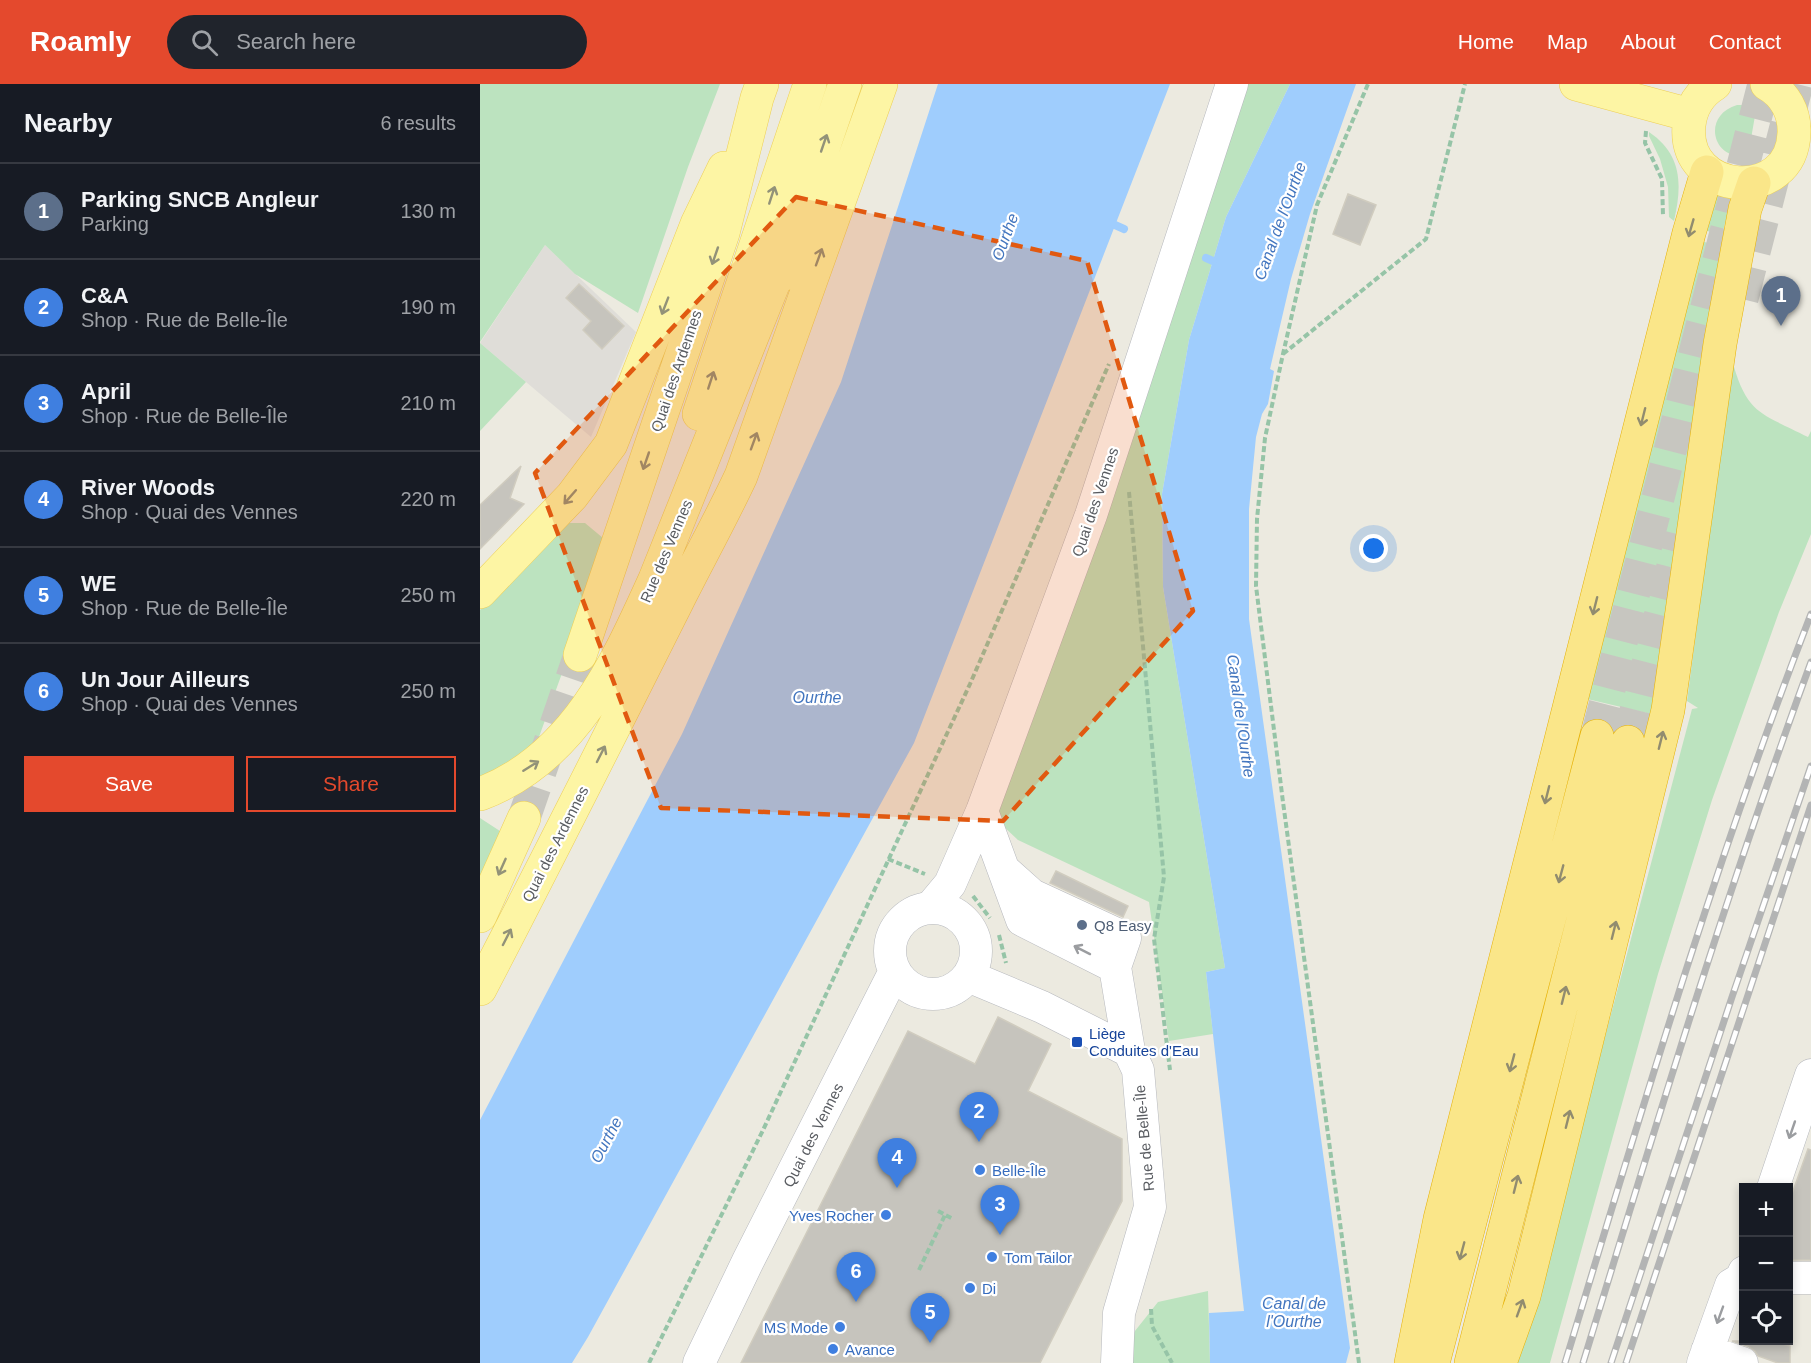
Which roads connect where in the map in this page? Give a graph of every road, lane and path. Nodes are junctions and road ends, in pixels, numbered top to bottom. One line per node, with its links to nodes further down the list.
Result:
1 (810, 84): 23 (main road, one-way to 1)
2 (845, 84): 16 (main road, Quai des Ardennes, one-way to 2)
3 (881, 84): 20 (main road, Quai des Ardennes, one-way to 3)
4 (1232, 84): 25 (street, Quai des Vennes)
5 (1368, 84): 17 (path)
6 (1465, 84): 17 (path)
7 (1575, 84): 11 (main road)
8 (1716, 84): 12 (main road)
9 (1773, 86): 14 (main road)
10 (759, 91): 21 (main road, one-way to 21); 22 (main road, Quai des Ardennes, one-way to 22)
11 (1648, 115): 12 (main road); 15 (path)
12 (1690, 115): 13 (main road)
13 (1707, 172): 14 (main road); 55 (highway, one-way to 55)
14 (1754, 183): 58 (highway, one-way to 14)
15 (1663, 225)
16 (784, 257): 20 (main road, Quai des Ardennes); 23 (main road, Rue des Vennes)
17 (1283, 354): 54 (path)
18 (1110, 361): 27 (path)
19 (1129, 486): 38 (path)
20 (693, 569): 36 (main road, Quai des Ardennes, one-way to 20)
21 (480, 592)
22 (580, 655)
23 (608, 673): 24 (main road, Rue des Vennes, one-way to 23)
24 (480, 794)
25 (982, 811): 28 (street, Quai des Vennes); 37 (street, Rue de Belle-Île, one-way to 25)
26 (524, 818): 30 (main road, one-way to 30)
27 (888, 859): 28 (path); 50 (path)
28 (950, 884): 29 (street, Quai des Vennes); 31 (path)
29 (930, 908): 34 (street); 35 (street)
30 (480, 916)
31 (991, 920)
32 (997, 928): 33 (path)
33 (1006, 965)
34 (895, 972): 35 (street); 51 (street, Quai des Vennes)
35 (968, 976): 37 (street)
36 (480, 989)
37 (1129, 1051): 52 (street, Rue de Belle-Île)
38 (1170, 1070)
39 (1811, 1075): 40 (street, one-way to 40)
40 (1775, 1183)
41 (938, 1211): 42 (path)
42 (945, 1215): 43 (path); 44 (path)
43 (953, 1220)
44 (919, 1270)
45 (1793, 1278): 46 (street)
46 (1811, 1278)
47 (1739, 1280): 49 (street, one-way to 49)
48 (1151, 1306): 53 (path)
49 (1705, 1357): 59 (street)
50 (649, 1363)
51 (699, 1363)
52 (1117, 1363)
53 (1172, 1363)
54 (1359, 1363)
55 (1411, 1363)
56 (1433, 1363): 57 (highway, one-way to 56)
57 (1471, 1363)
58 (1500, 1363)
59 (1742, 1363)

